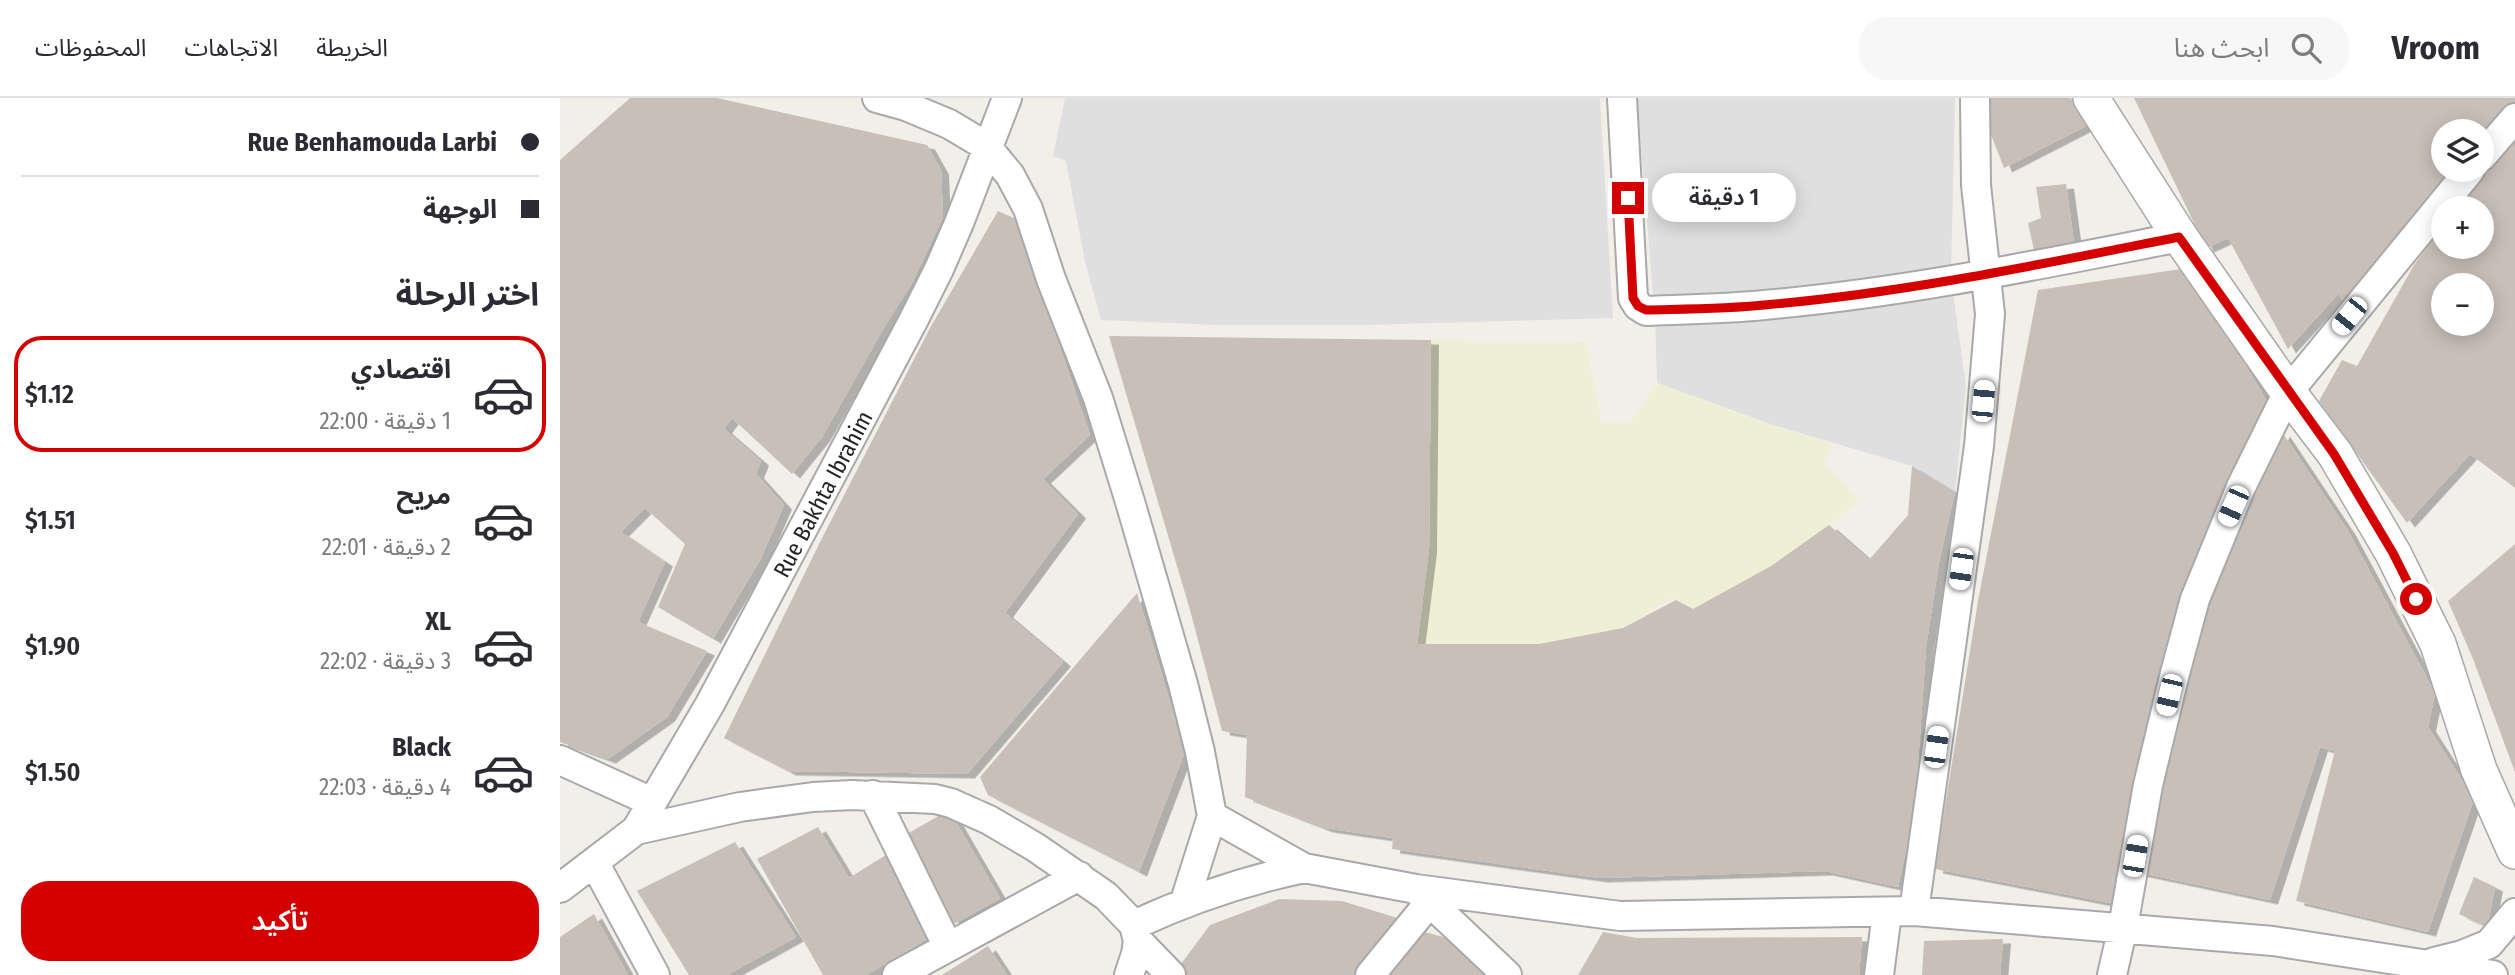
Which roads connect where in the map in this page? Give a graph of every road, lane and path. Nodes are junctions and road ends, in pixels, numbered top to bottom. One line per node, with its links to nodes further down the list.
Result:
1 (877, 98): 8 (street)
2 (1007, 98): 8 (street, Rue Bakhta Ibrahim)
3 (1622, 98): 11 (street)
4 (1975, 98): 11 (street)
5 (2091, 98): 10 (street)
6 (2515, 118): 7 (street)
7 (2494, 142)
8 (986, 146): 15 (street, Rue Bakhta Ibrahim); 16 (street)
9 (2460, 182): 12 (street)
10 (2179, 237): 11 (street); 12 (street)
11 (1987, 274): 25 (street)
12 (2288, 392): 18 (street); 27 (street)
13 (560, 760): 15 (street)
14 (873, 795): 17 (street); 21 (street); 29 (street)
15 (652, 802): 17 (street, Rue Bakhta Ibrahim)
16 (1212, 816): 20 (street); 24 (street)
17 (636, 830): 19 (street)
18 (2515, 851)
19 (594, 862): 22 (street); 31 (street)
20 (1304, 868): 23 (street); 24 (street)
21 (1079, 876): 28 (street); 29 (street)
22 (560, 888)
23 (1423, 896): 25 (street); 35 (street); 36 (street)
24 (1185, 901): 28 (street)
25 (1900, 912): 27 (street); 37 (street)
26 (2515, 913): 30 (street)
27 (2123, 927): 30 (street); 38 (street)
28 (1136, 933): 33 (street); 34 (street)
29 (948, 947): 32 (street)
30 (2427, 963): 39 (street)
31 (655, 975)
32 (897, 975)
33 (1129, 975)
34 (1171, 975)
35 (1370, 975)
36 (1507, 975)
37 (1879, 975)
38 (2112, 975)
39 (2493, 975)

